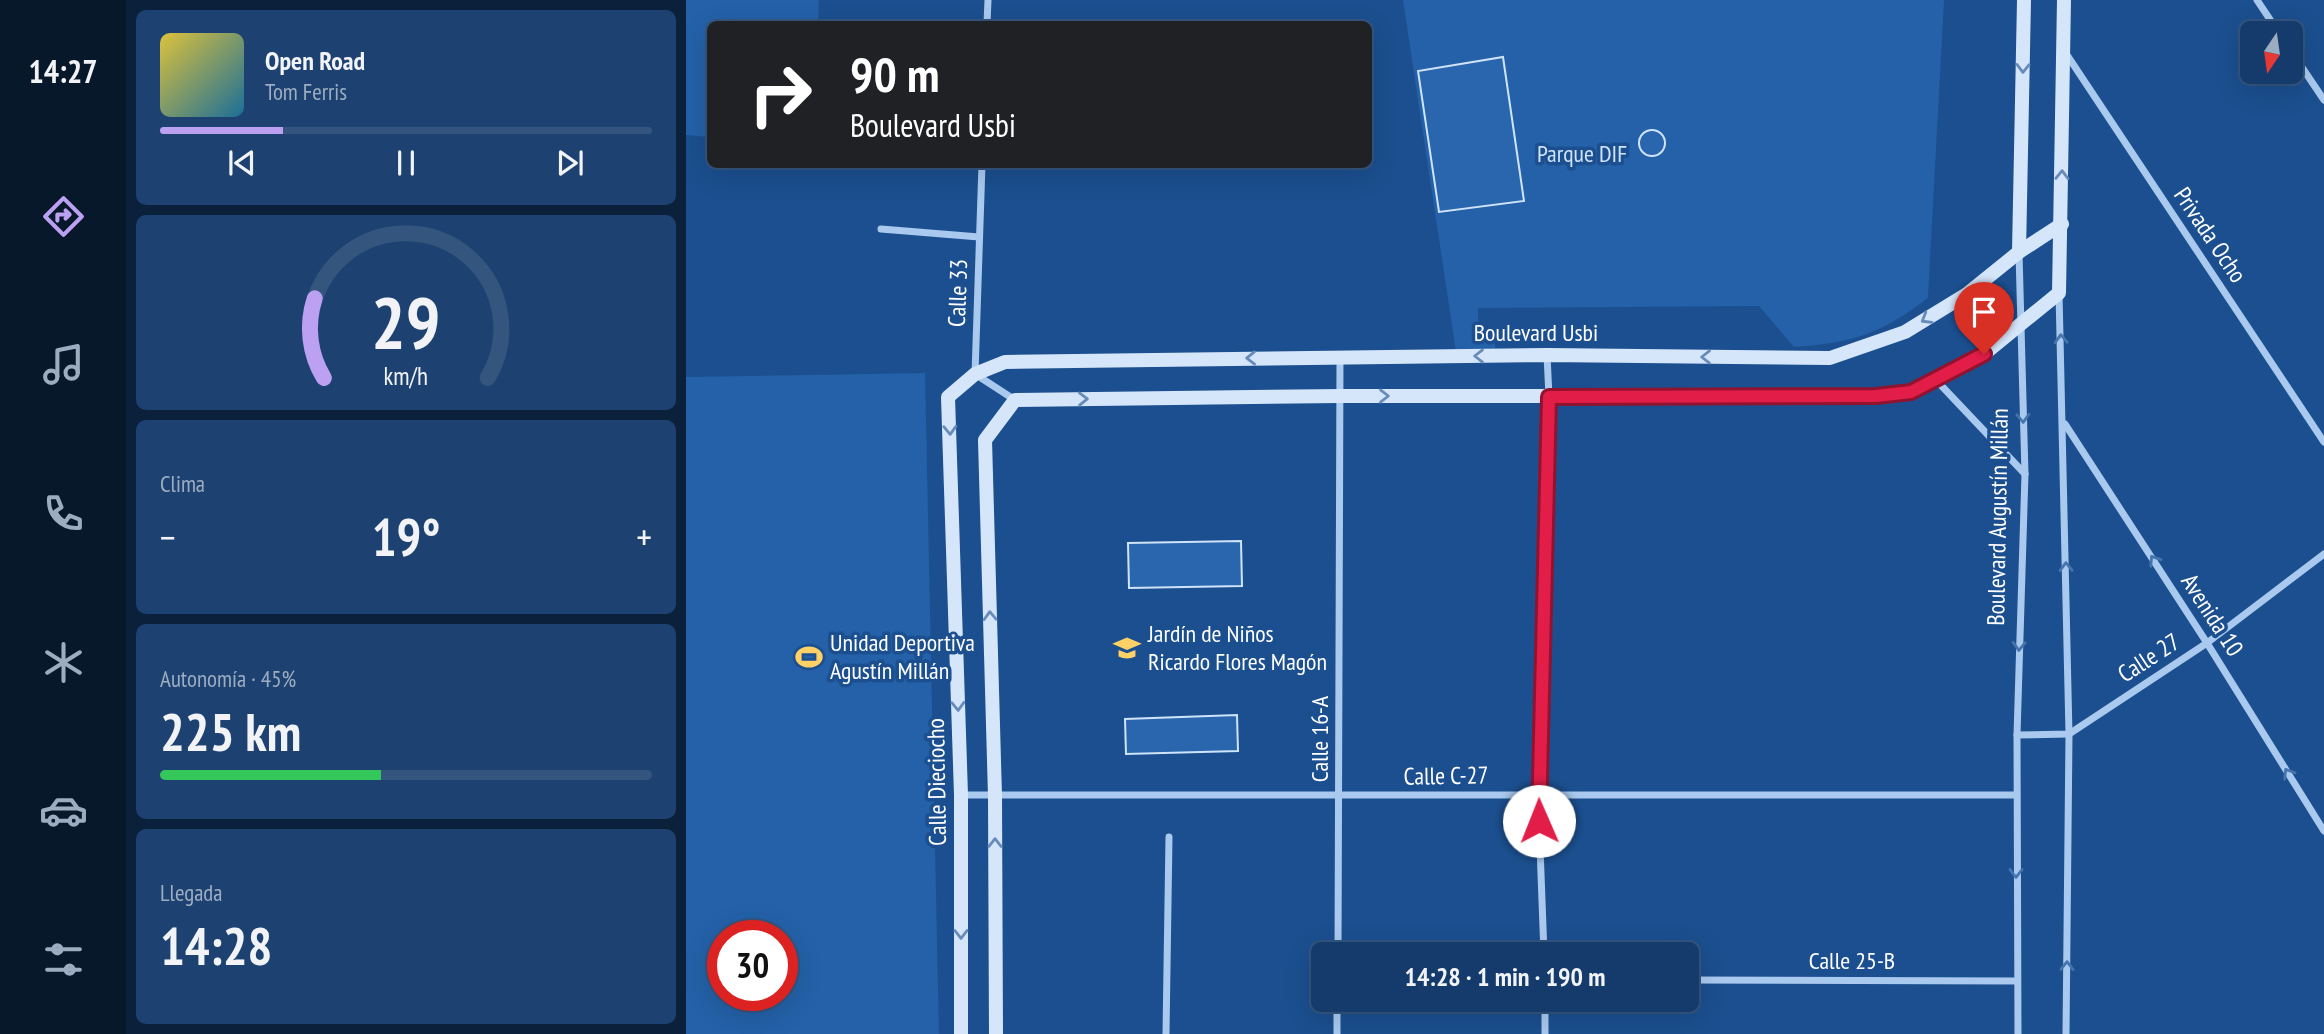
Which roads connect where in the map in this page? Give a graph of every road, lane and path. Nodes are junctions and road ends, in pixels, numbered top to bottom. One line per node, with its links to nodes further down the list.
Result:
1 (988, 0): 5 (street)
2 (2024, 0): 14 (street, Boulevard Augustín Millán, one-way to 14)
3 (2064, 0): 7 (street)
4 (2257, 0): 6 (street)
5 (987, 21)
6 (2271, 21)
7 (2063, 49): 11 (street, one-way to 7); 25 (street, Privada Ocho)
8 (2303, 69): 9 (street)
9 (2324, 100)
10 (982, 168): 13 (street, Calle 33)
11 (2062, 224): 14 (street, Boulevard Usbi); 15 (street)
12 (881, 229): 13 (street)
13 (979, 237): 19 (street, Calle 33)
14 (2019, 252): 16 (street, Boulevard Augustín Millán); 17 (street, Boulevard Usbi, one-way to 17)
15 (2059, 293): 16 (street); 24 (street, one-way to 15)
16 (2021, 322): 20 (street); 26 (street, Boulevard Augustín Millán, one-way to 26)
17 (1547, 355): 18 (street, Boulevard Usbi, one-way to 18); 22 (street)
18 (1340, 356): 19 (street, Boulevard Usbi, one-way to 19); 21 (street, Calle 16-A)
19 (975, 374): 23 (street); 32 (street, Calle Dieciocho, one-way to 32)
20 (1936, 380): 22 (street); 26 (street)
21 (1341, 396): 22 (street, one-way to 22); 23 (street, one-way to 21); 35 (street, Calle 16-A)
22 (1549, 397): 31 (street)
23 (1015, 400): 34 (street, one-way to 23)
24 (2064, 422): 28 (street, Avenida 10, one-way to 24); 30 (street, one-way to 24)
25 (2324, 442)
26 (2025, 474): 29 (street, Boulevard Augustín Millán, one-way to 29)
27 (2324, 554): 28 (street, Calle 27)
28 (2207, 643): 30 (street, Calle 27); 36 (street, Avenida 10, one-way to 28)
29 (2017, 734): 30 (street); 33 (street, Boulevard Augustín Millán)
30 (2069, 734): 50 (street, one-way to 30)
31 (1538, 794): 33 (street, Calle C-27); 35 (street, Calle C-27); 39 (street)
32 (961, 795): 34 (street, Calle C-27); 44 (street, Calle Dieciocho, one-way to 44)
33 (2016, 795): 41 (street, Boulevard Augustín Millán, one-way to 41)
34 (995, 796): 35 (street, Calle C-27); 45 (street, one-way to 34)
35 (1338, 796): 38 (street, Calle 16-A)
36 (2324, 831)
37 (1169, 837): 46 (street)
38 (1338, 942)
39 (1544, 942)
40 (1699, 980): 41 (street, Calle 25-B)
41 (2017, 981): 49 (street, Boulevard Augustín Millán)
42 (1337, 1012): 47 (street)
43 (1545, 1012): 48 (street)
44 (961, 1034)
45 (996, 1034)
46 (1166, 1034)
47 (1337, 1034)
48 (1545, 1034)
49 (2018, 1034)
50 (2066, 1034)

